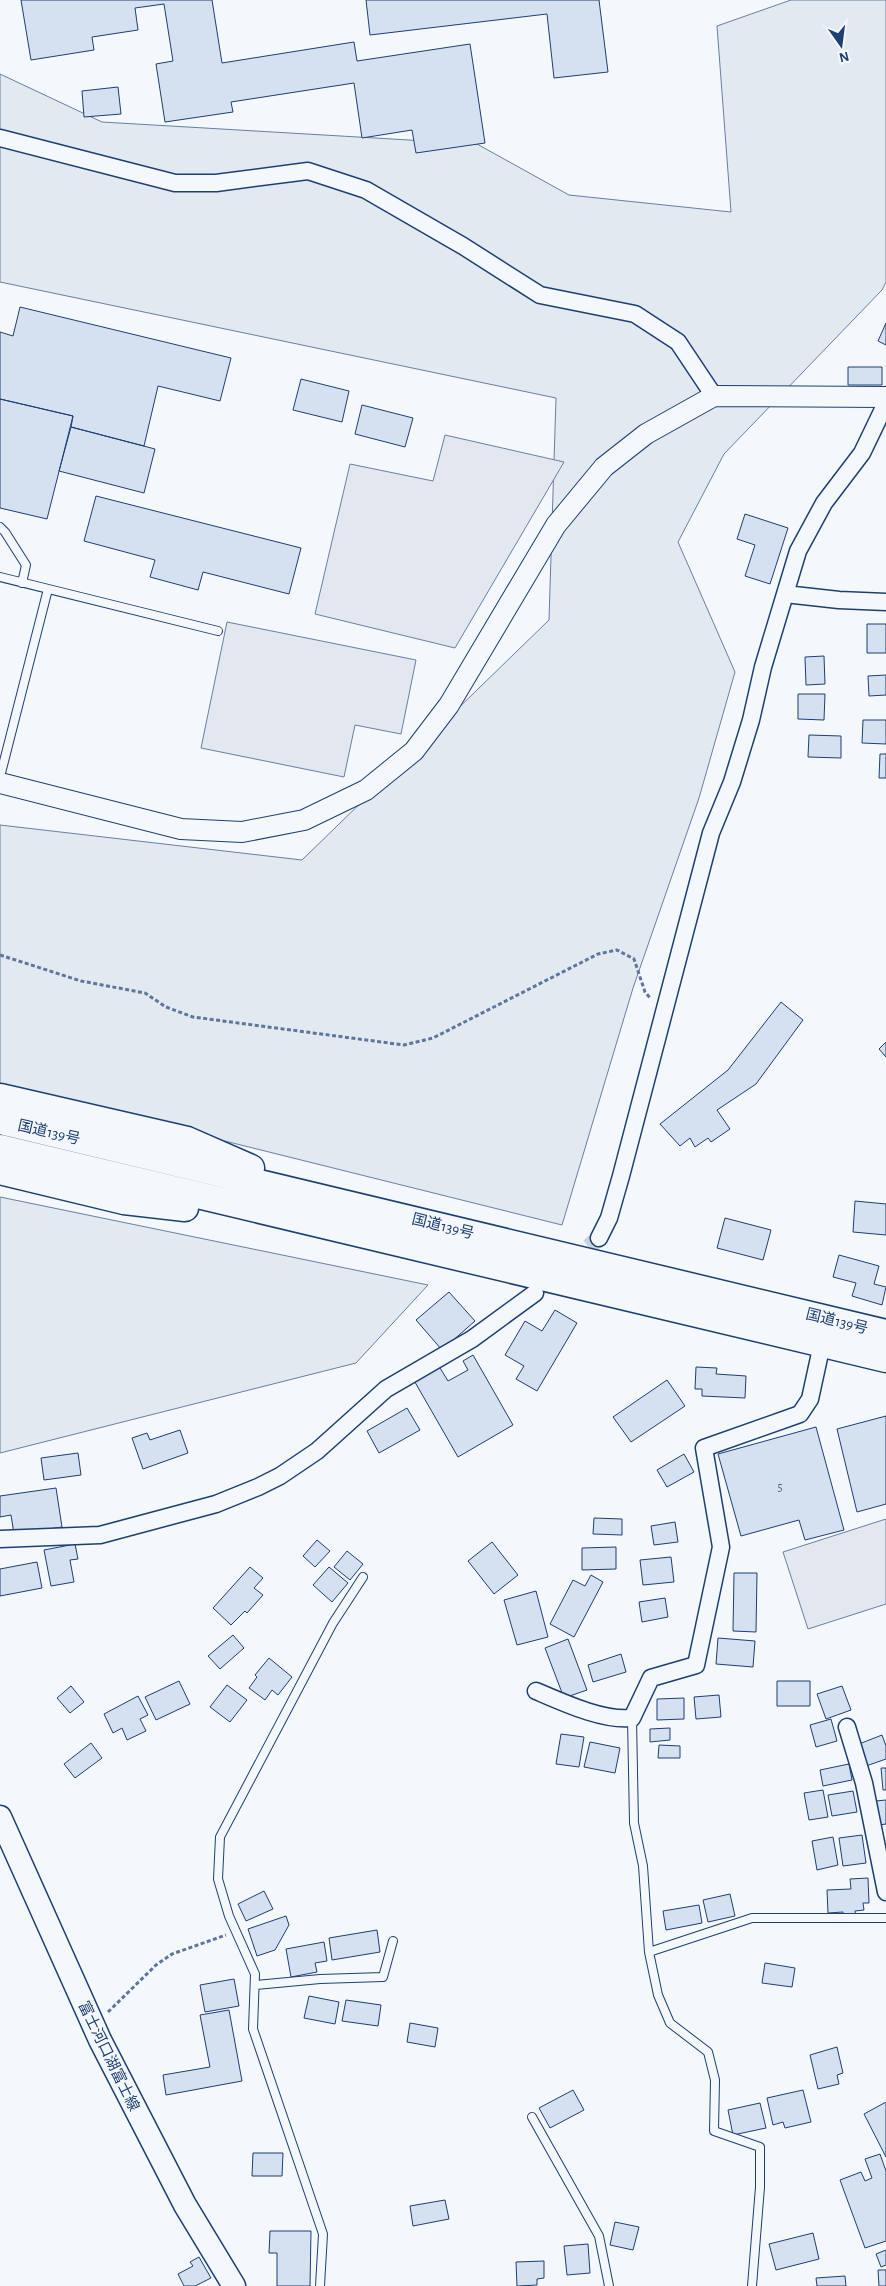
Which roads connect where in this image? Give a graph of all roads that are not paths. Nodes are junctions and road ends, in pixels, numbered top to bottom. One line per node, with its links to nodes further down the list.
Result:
1 (0, 138): 2 (street)
2 (714, 396): 3 (street); 13 (street)
3 (886, 397)
4 (886, 404): 9 (street)
5 (0, 527): 7 (lane)
6 (0, 578): 7 (lane)
7 (22, 583): 8 (lane)
8 (48, 589): 11 (lane); 12 (lane)
9 (785, 594): 10 (street); 20 (street)
10 (886, 602)
11 (218, 631)
12 (0, 777)
13 (0, 783)
14 (0, 1097): 18 (highway)
15 (0, 1121): 18 (highway, 国道139号)
16 (0, 1148): 19 (highway, 国道139号)
17 (0, 1171): 19 (highway)
18 (308, 1194): 22 (highway, 国道139号)
19 (300, 1222): 23 (highway, 国道139号)
20 (598, 1238)
21 (535, 1293): 25 (street)
22 (886, 1333)
23 (822, 1344): 24 (highway, 国道139号); 28 (street)
24 (886, 1359)
25 (0, 1539)
26 (363, 1577): 35 (lane)
27 (536, 1691): 28 (street)
28 (632, 1718): 34 (lane)
29 (847, 1726): 31 (street)
30 (0, 1817): 37 (main road, 富士河口湖富士線)
31 (886, 1892)
32 (886, 1918): 34 (lane)
33 (393, 1941): 35 (lane)
34 (649, 1952): 40 (lane)
35 (256, 1985): 38 (lane)
36 (532, 2116): 39 (lane)
37 (234, 2286)
38 (320, 2286)
39 (609, 2286)
40 (752, 2286)

